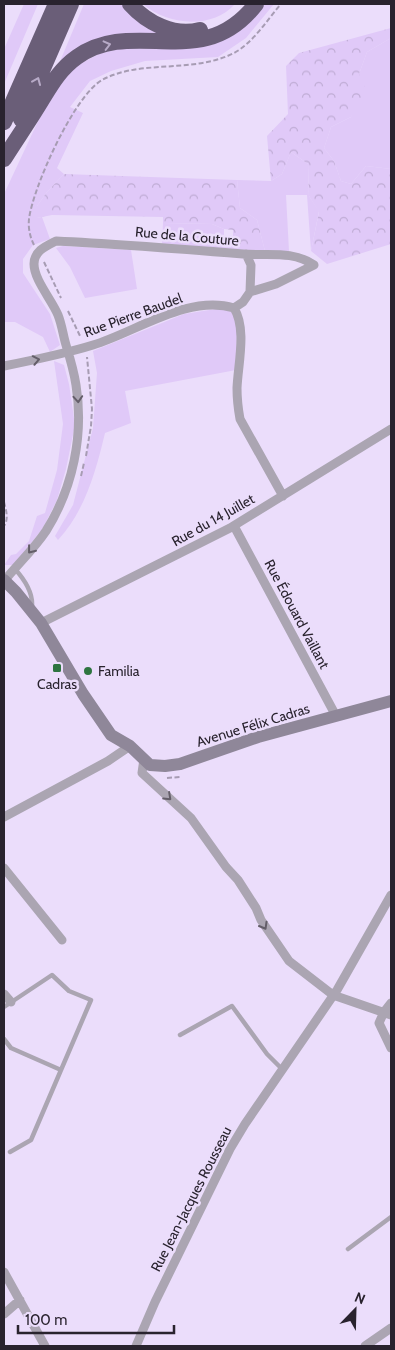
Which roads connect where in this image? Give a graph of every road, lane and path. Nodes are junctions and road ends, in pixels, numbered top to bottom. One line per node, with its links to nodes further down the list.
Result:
1 (56, 4): 6 (highway)
2 (70, 4): 7 (highway, one-way to 2)
3 (130, 4): 4 (highway)
4 (244, 4)
5 (256, 4): 7 (highway, one-way to 5)
6 (4, 122)
7 (4, 158)
8 (246, 254): 9 (street); 9 (street, Rue de la Couture); 11 (street, Rue de la Couture)
9 (250, 292): 10 (street)
10 (234, 308): 11 (street, Rue Pierre Baudel); 14 (street)
11 (68, 351): 12 (street, Rue Pierre Baudel, one-way to 11); 18 (street, one-way to 18)
12 (4, 366)
13 (391, 429): 14 (street, Rue du 14 Juillet)
14 (283, 496): 17 (street, Rue du 14 Juillet)
15 (4, 502): 16 (path)
16 (4, 526)
17 (234, 526): 21 (street, Rue du 14 Juillet); 23 (street, Rue Édouard Vaillant)
18 (15, 569): 19 (street); 20 (lane)
19 (4, 580): 20 (street, Avenue Félix Cadras)
20 (31, 610): 21 (street, Avenue Félix Cadras)
21 (40, 623): 24 (street, Avenue Félix Cadras)
22 (391, 701): 23 (street, Avenue Félix Cadras)
23 (336, 716): 25 (street, Avenue Félix Cadras)
24 (130, 746): 25 (street, Avenue Félix Cadras); 26 (street)
25 (144, 759): 31 (street, one-way to 31)
26 (4, 817)
27 (4, 868): 29 (street)
28 (391, 895): 31 (street, Rue Jean-Jacques Rousseau)
29 (62, 940)
30 (4, 994): 33 (street)
31 (332, 995): 34 (street); 39 (street, Rue Jean-Jacques Rousseau)
32 (391, 1003): 34 (street)
33 (7, 1004): 38 (lane)
34 (388, 1013): 37 (street)
35 (180, 1035): 39 (lane)
36 (4, 1039): 38 (lane)
37 (391, 1048)
38 (61, 1070): 40 (lane)
39 (282, 1070): 48 (street, Rue Jean-Jacques Rousseau)
40 (10, 1152)
41 (391, 1217): 42 (lane)
42 (348, 1249)
43 (4, 1272): 44 (street)
44 (20, 1300): 45 (street); 47 (street)
45 (4, 1314)
46 (391, 1328): 49 (street)
47 (45, 1346)
48 (136, 1346)
49 (365, 1346)

